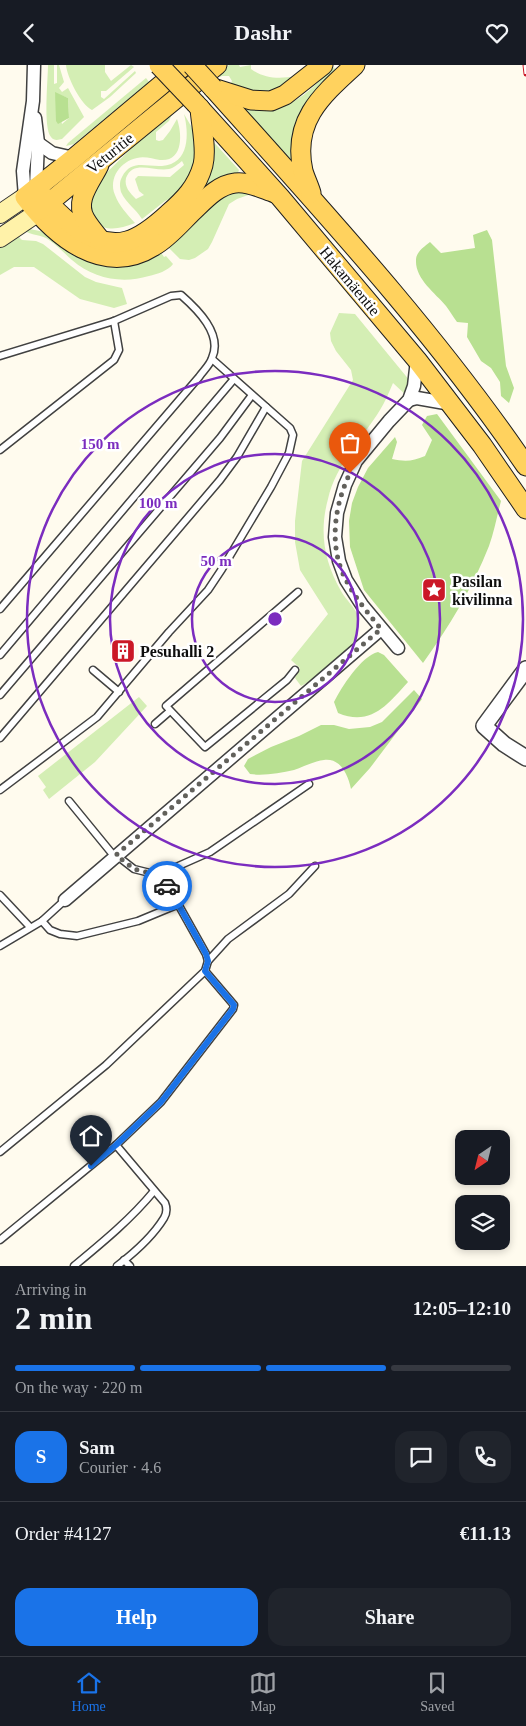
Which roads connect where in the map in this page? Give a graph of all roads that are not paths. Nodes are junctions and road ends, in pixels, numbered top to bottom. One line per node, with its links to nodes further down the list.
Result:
1 (34, 65): 9 (street)
2 (159, 65): 10 (main road, Hakamäentie, bridge)
3 (185, 65): 12 (main road, Veturitie)
4 (192, 65): 8 (main road, Hakamäentie, bridge)
5 (217, 65): 14 (main road, Veturitie)
6 (323, 65): 8 (main road)
7 (355, 65): 15 (main road)
8 (214, 89): 13 (main road, Hakamäentie)
9 (33, 101): 11 (street); 16 (street)
10 (198, 106): 13 (main road, Hakamäentie); 21 (main road)
11 (38, 143): 12 (street); 16 (street)
12 (74, 158): 16 (main road, Veturitie)
13 (260, 158): 15 (main road, Hakamäentie); 17 (main road, Hakamäentie)
14 (101, 161): 18 (main road, Veturitie); 21 (main road)
15 (300, 177): 32 (main road, Hakamäentie)
16 (30, 192): 18 (main road); 19 (main road, Veturitie)
17 (278, 196): 18 (main road); 25 (main road, Hakamäentie)
18 (43, 208): 20 (main road, Veturitie); 21 (main road)
19 (0, 214)
20 (0, 238)
21 (99, 239)
22 (114, 321): 23 (lane); 24 (lane); 31 (lane)
23 (0, 356)
24 (212, 359): 26 (lane); 35 (lane)
25 (417, 359): 28 (street); 29 (main road, Hakamäentie)
26 (234, 379): 27 (lane); 38 (lane)
27 (252, 395): 30 (lane); 43 (lane)
28 (409, 400): 29 (street); 36 (street)
29 (451, 404): 33 (main road, Hakamäentie)
30 (266, 407): 42 (lane); 46 (lane)
31 (0, 450)
32 (526, 466)
33 (526, 509)
34 (298, 592): 44 (lane)
35 (0, 609)
36 (381, 629): 37 (street); 51 (street)
37 (398, 648)
38 (0, 655)
39 (526, 669): 47 (street)
40 (93, 670): 42 (lane)
41 (295, 670): 44 (lane)
42 (119, 692): 49 (lane)
43 (0, 695)
44 (170, 711): 45 (lane)
45 (155, 724)
46 (0, 738)
47 (526, 758)
48 (309, 784): 53 (lane)
49 (0, 790)
50 (69, 801): 51 (lane)
51 (115, 856): 53 (lane); 55 (street)
52 (315, 866): 60 (lane)
53 (158, 875): 56 (lane)
54 (0, 895): 58 (lane)
55 (65, 900): 57 (lane)
56 (179, 904): 57 (lane); 60 (lane)
57 (42, 921): 58 (lane)
58 (30, 927): 59 (lane)
59 (0, 946)
60 (208, 961): 61 (lane)
61 (205, 971): 62 (lane); 63 (lane)
62 (116, 1145): 64 (lane); 65 (lane)
63 (0, 1152)
64 (154, 1191): 66 (lane); 67 (lane)
65 (0, 1241)
66 (124, 1260): 68 (lane); 69 (lane)
67 (74, 1266)
68 (117, 1266)
69 (130, 1266)

